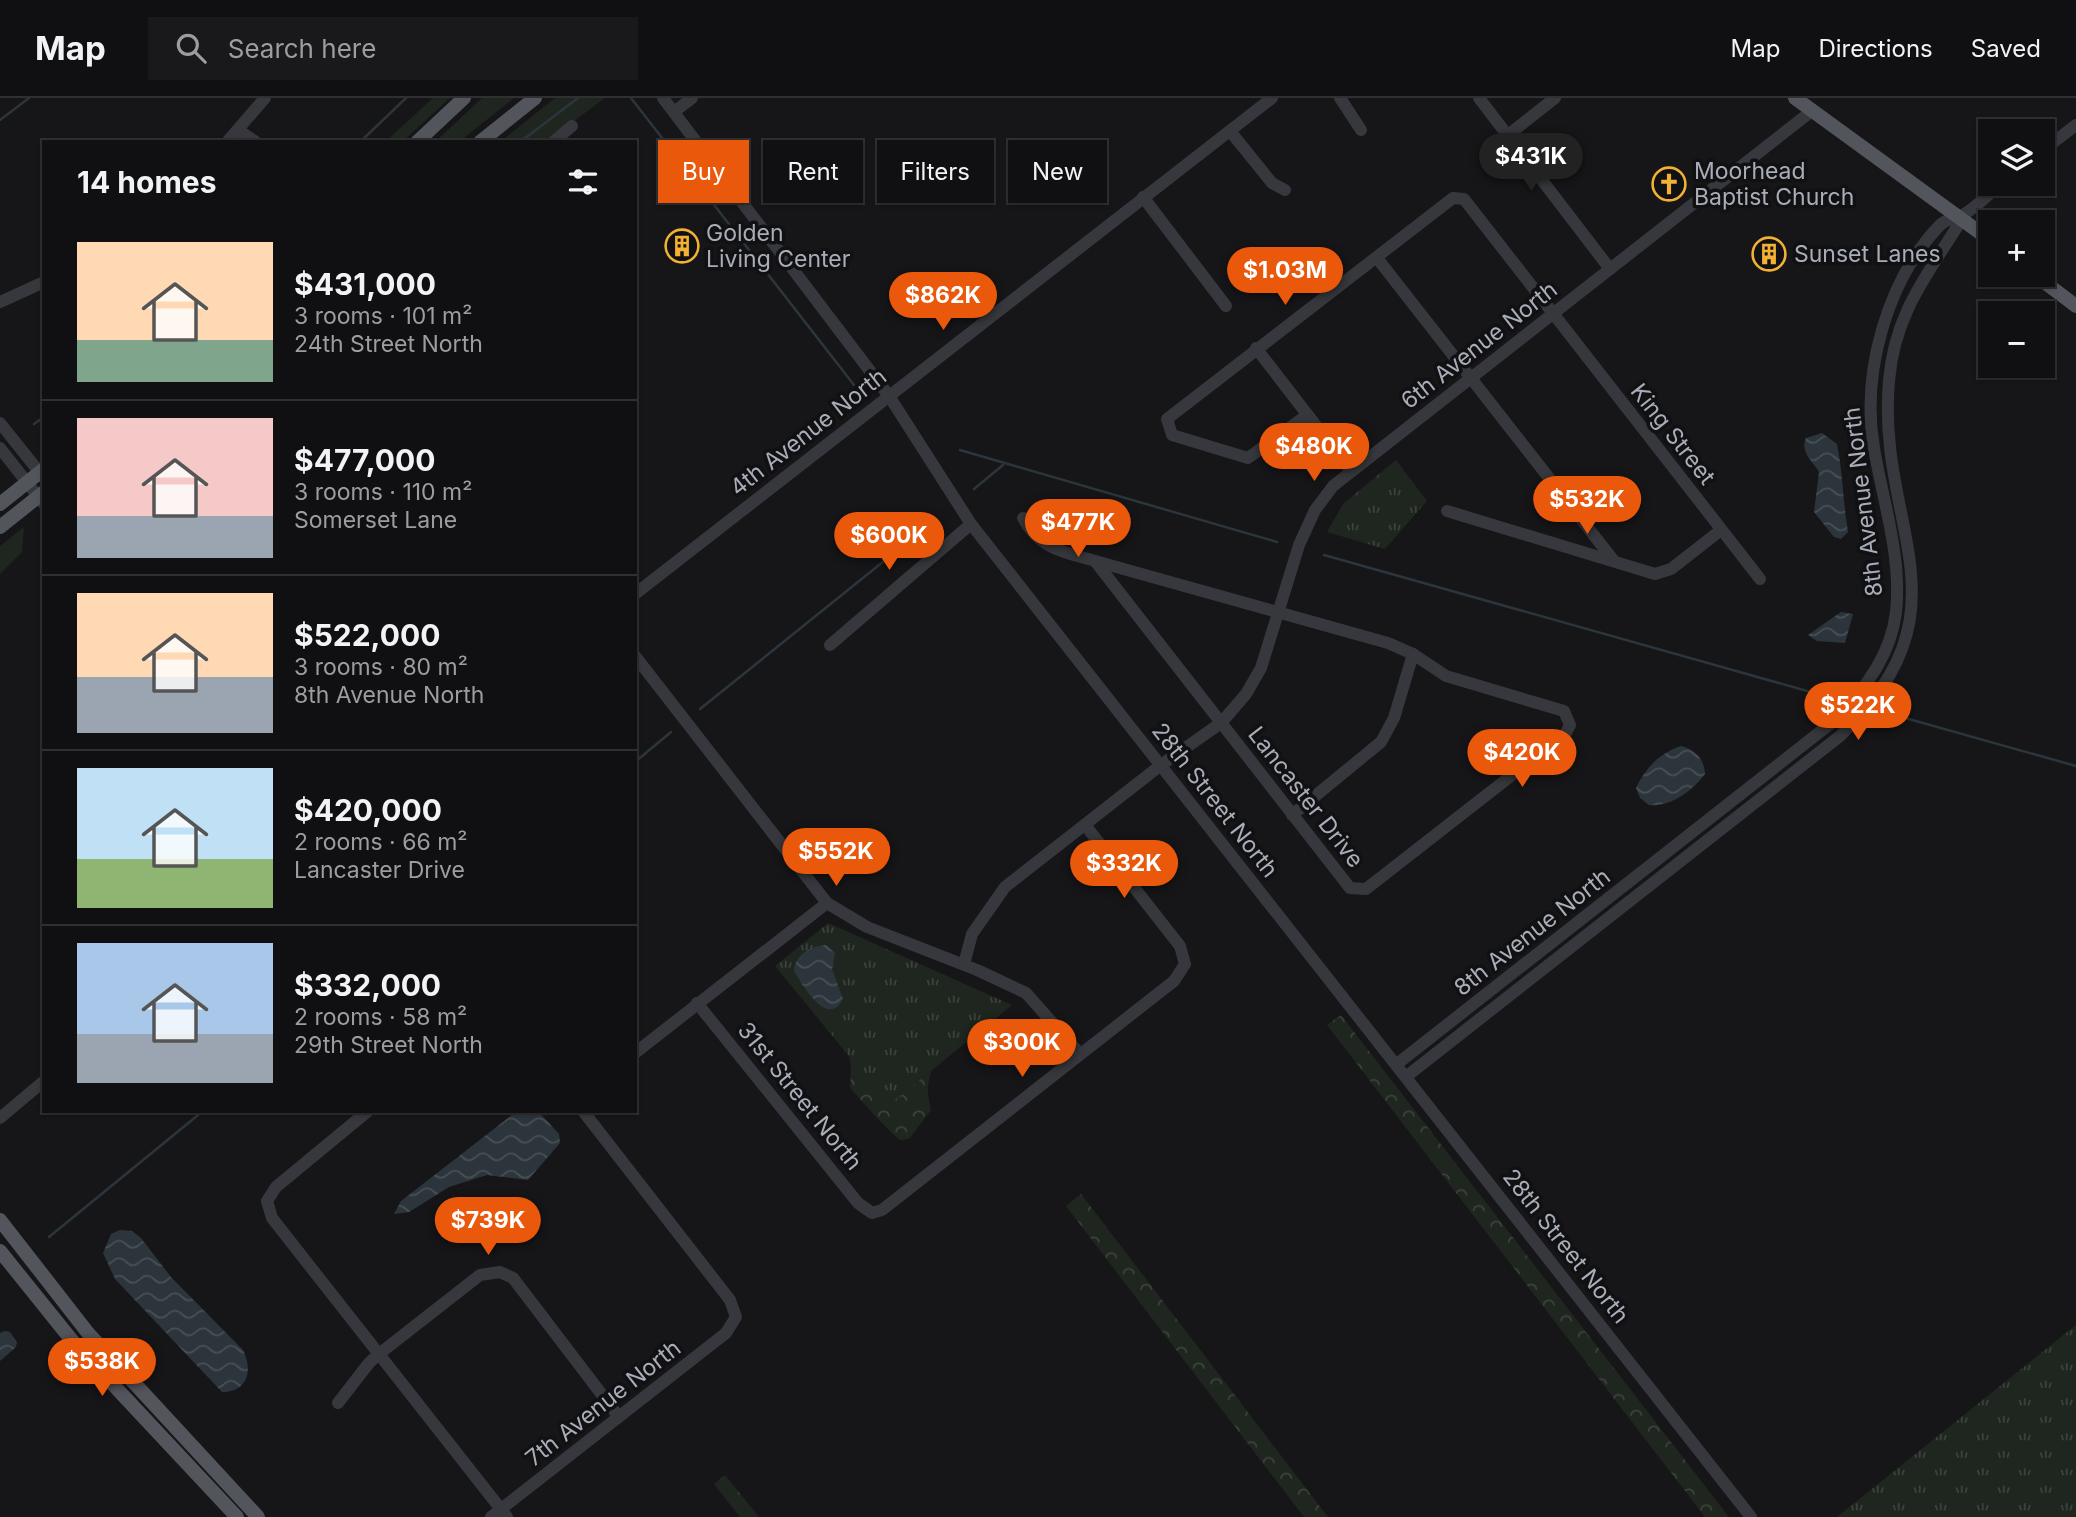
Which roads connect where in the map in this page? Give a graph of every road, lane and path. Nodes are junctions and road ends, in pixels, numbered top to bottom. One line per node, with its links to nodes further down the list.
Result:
1 (265, 98): 18 (street)
2 (464, 98): 19 (main road)
3 (535, 98): 20 (main road)
4 (663, 98): 12 (street, 28th Street North)
5 (692, 98): 12 (street)
6 (1272, 98): 16 (street, 4th Avenue North)
7 (1340, 98): 15 (street)
8 (1479, 98): 17 (street)
9 (1555, 98): 17 (street)
10 (1795, 98): 11 (main road)
11 (1812, 110): 26 (main road); 29 (street, 6th Avenue North)
12 (674, 112): 38 (street, 28th Street North)
13 (2076, 125): 22 (street)
14 (572, 126): 21 (street)
15 (1361, 130)
16 (1230, 131): 23 (street); 25 (street, 4th Avenue North)
17 (1508, 135): 29 (street)
18 (240, 136)
19 (419, 140)
20 (483, 140)
21 (555, 140)
22 (2055, 141)
23 (1285, 190)
24 (1986, 196): 26 (street)
25 (1143, 197): 33 (street); 38 (street, 4th Avenue North)
26 (1959, 217): 27 (main road); 58 (street, 8th Avenue North); 61 (street, 8th Avenue North)
27 (1978, 231)
28 (1377, 258): 35 (street, King Street); 36 (street, King Street); 37 (street)
29 (1610, 269): 35 (street, 6th Avenue North)
30 (42, 283): 32 (street)
31 (2051, 287): 34 (main road)
32 (0, 302)
33 (1226, 306)
34 (2076, 306)
35 (1553, 313): 37 (street, 6th Avenue North); 51 (street, King Street)
36 (1256, 348): 39 (street); 39 (street, King Street)
37 (1472, 377): 42 (street, 6th Avenue North); 53 (street)
38 (889, 396): 49 (street, 28th Street North); 55 (street, 4th Avenue North)
39 (1307, 415): 42 (street)
40 (0, 423): 43 (street)
41 (0, 448): 44 (street)
42 (1351, 471): 56 (street, 6th Avenue North)
43 (42, 473): 44 (main road)
44 (26, 484): 45 (street); 46 (main road)
45 (42, 497): 50 (main road)
46 (0, 504)
47 (1447, 511): 53 (street)
48 (1023, 518): 52 (street, Lancaster Drive)
49 (971, 524): 57 (street); 63 (street, 28th Street North)
50 (0, 527)
51 (1721, 530): 53 (street); 54 (street, King Street)
52 (1095, 561): 56 (street, Lancaster Drive); 62 (street, Lancaster Drive)
53 (1614, 561)
54 (1760, 579)
55 (637, 592)
56 (1278, 611): 59 (street, Lancaster Drive); 62 (street, 6th Avenue North)
57 (830, 645)
58 (1886, 651): 61 (street); 71 (street, 8th Avenue North)
59 (1413, 654): 64 (street); 64 (street, Lancaster Drive)
60 (637, 659): 66 (street)
61 (1906, 659): 72 (street, 8th Avenue North)
62 (1221, 723): 63 (street, 6th Avenue North); 64 (street, Lancaster Drive)
63 (1161, 765): 65 (street, 6th Avenue North); 71 (street, 28th Street North)
64 (1292, 815)
65 (1085, 825): 67 (street, 6th Avenue North); 70 (street)
66 (827, 903): 67 (street); 68 (street)
67 (964, 964): 70 (street)
68 (698, 1003): 69 (street); 70 (street, 31st Street North)
69 (637, 1051)
70 (1080, 1055)
71 (1397, 1064): 72 (street, 28th Street North)
72 (1407, 1076): 85 (street, 28th Street North)
73 (42, 1083): 76 (street)
74 (366, 1113): 79 (street)
75 (585, 1113): 81 (street, 7th Avenue North)
76 (0, 1118)
77 (0, 1220): 84 (main road)
78 (0, 1251): 83 (main road)
79 (380, 1354): 80 (street); 81 (street); 82 (street)
80 (338, 1403)
81 (619, 1417): 82 (street, 7th Avenue North)
82 (499, 1515)
83 (237, 1517)
84 (258, 1517)
85 (1751, 1517)

